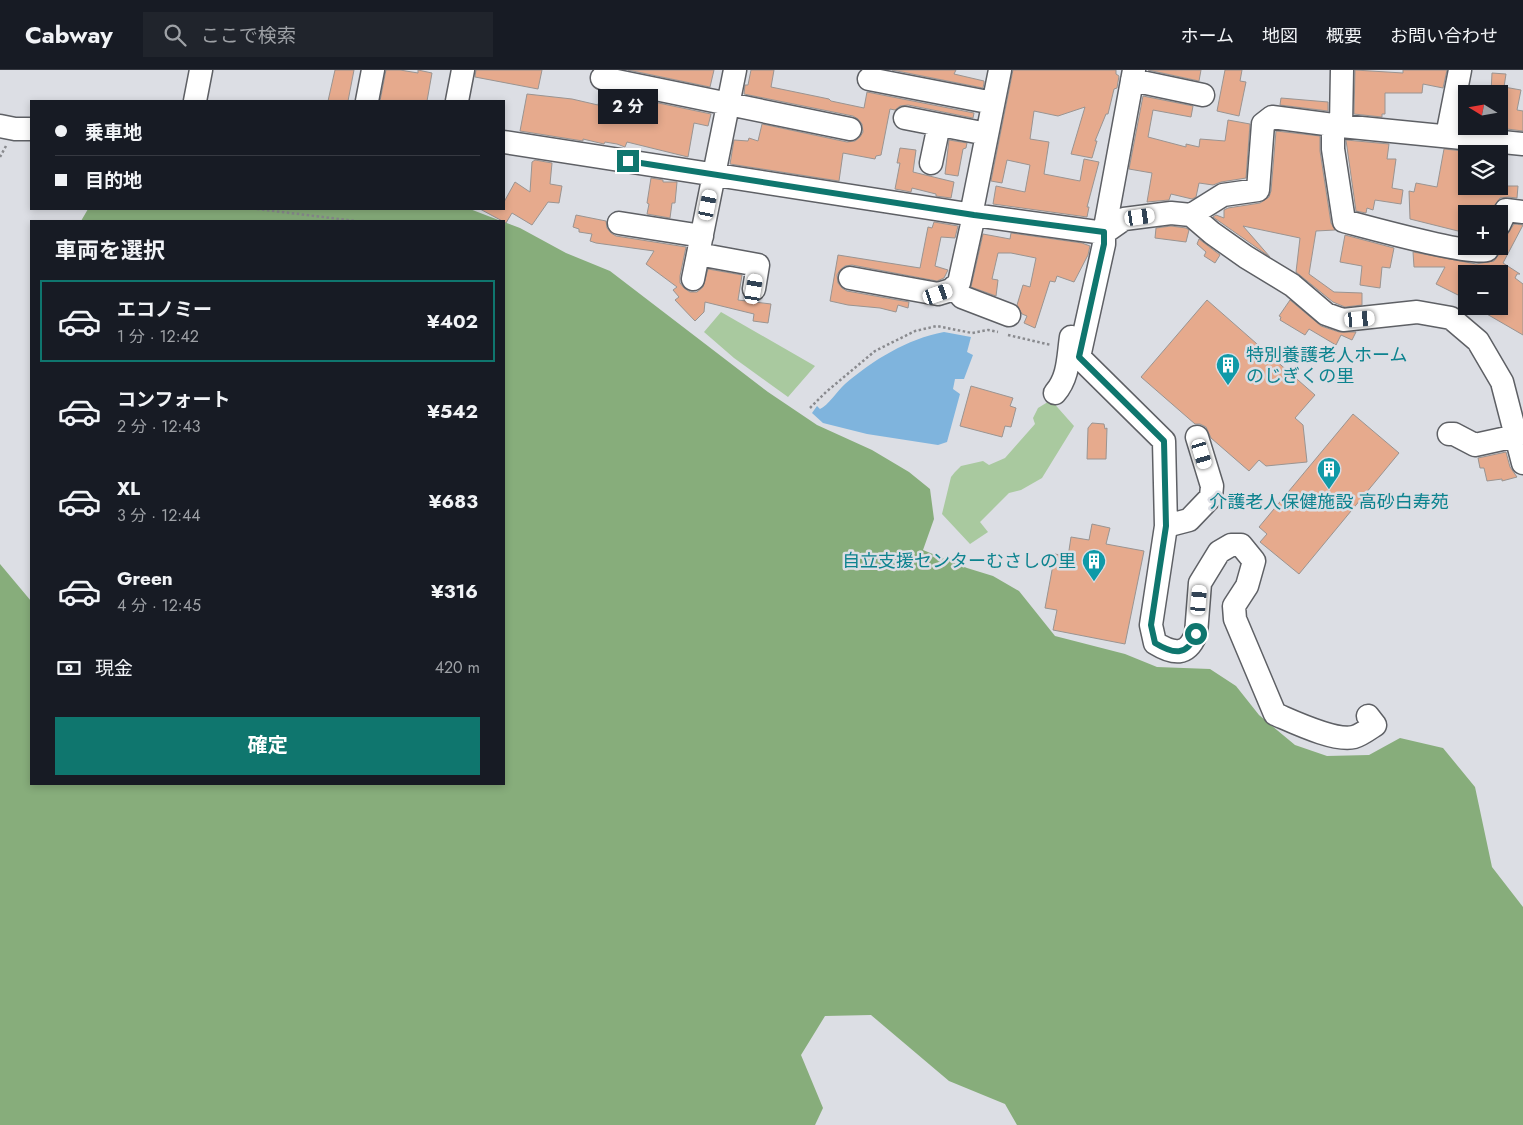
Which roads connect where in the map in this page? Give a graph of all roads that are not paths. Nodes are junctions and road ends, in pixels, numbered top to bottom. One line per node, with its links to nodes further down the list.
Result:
1 (201, 70): 12 (street)
2 (373, 70): 13 (street)
3 (463, 70): 14 (street)
4 (735, 70): 16 (street)
5 (1000, 70): 15 (street)
6 (1342, 70): 19 (street)
7 (1460, 70): 24 (street)
8 (1133, 75): 11 (street); 34 (street)
9 (602, 78): 16 (street)
10 (869, 79): 15 (street)
11 (1203, 95)
12 (195, 100)
13 (367, 100)
14 (457, 100)
15 (993, 103): 23 (street)
16 (728, 104): 22 (street); 28 (street)
17 (905, 118): 18 (street)
18 (939, 124): 23 (street); 27 (street)
19 (1337, 125): 24 (street); 32 (street); 36 (street)
20 (0, 126): 21 (street)
21 (30, 129)
22 (850, 129)
23 (987, 134): 31 (street)
24 (1447, 136): 26 (street)
25 (505, 142): 28 (street)
26 (1523, 144)
27 (931, 163)
28 (714, 174): 31 (street); 35 (street)
29 (1508, 210): 30 (street)
30 (1523, 212)
31 (972, 215): 34 (street); 40 (street)
32 (1191, 215): 34 (street); 45 (street)
33 (619, 223): 35 (street)
34 (1104, 232): 37 (street)
35 (700, 245): 39 (street); 41 (street)
36 (1458, 248)
37 (1098, 269): 43 (street); 48 (street)
38 (850, 278): 40 (street)
39 (693, 279)
40 (954, 287): 42 (street)
41 (754, 289)
42 (1009, 315)
43 (1055, 393)
44 (1449, 434): 45 (street)
45 (1516, 436): 47 (street)
46 (1197, 438): 48 (street)
47 (1523, 463)
48 (1166, 526): 49 (street)
49 (1368, 716)

